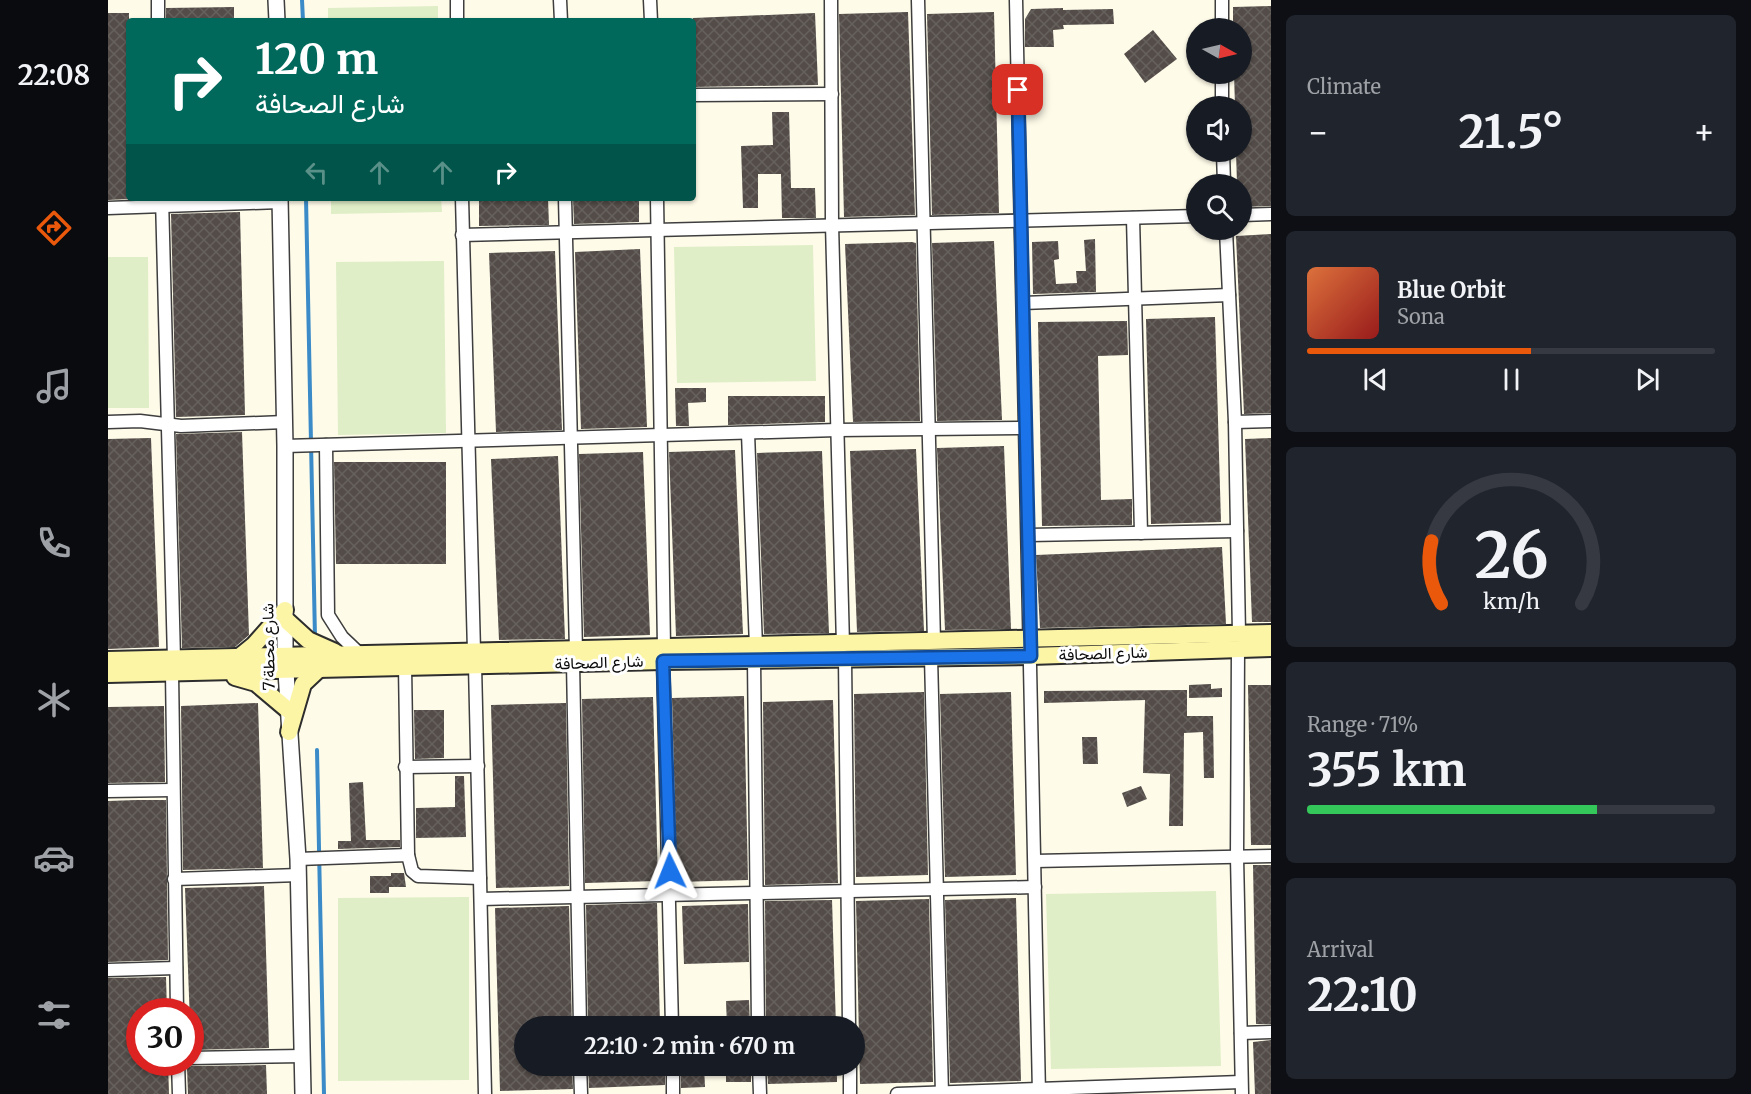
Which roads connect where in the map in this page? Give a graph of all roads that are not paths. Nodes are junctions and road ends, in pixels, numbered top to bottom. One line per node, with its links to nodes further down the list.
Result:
1 (158, 0): 10 (street)
2 (276, 0): 11 (street)
3 (457, 0): 12 (street)
4 (560, 0): 13 (street)
5 (650, 0): 14 (street)
6 (831, 0): 16 (street)
7 (918, 0): 30 (street)
8 (1016, 0): 29 (street)
9 (1222, 0): 15 (street)
10 (158, 18)
11 (277, 18)
12 (457, 18)
13 (561, 18)
14 (651, 18)
15 (1222, 18)
16 (832, 94): 17 (street); 31 (street)
17 (696, 95)
18 (221, 201): 23 (street)
19 (280, 201): 41 (street, شارع محطة 7)
20 (462, 201): 34 (street)
21 (565, 201): 33 (street)
22 (657, 201): 32 (street)
23 (162, 202): 24 (street); 43 (street)
24 (108, 208)
25 (1271, 214): 26 (street)
26 (1252, 215)
27 (1186, 216): 28 (street)
28 (1132, 218): 29 (street); 37 (street)
29 (1020, 220): 30 (street); 38 (street)
30 (925, 222): 31 (street); 45 (street)
31 (832, 224): 32 (street); 46 (street)
32 (657, 231): 33 (street); 48 (street)
33 (566, 232): 34 (street); 49 (street)
34 (462, 235): 50 (street)
35 (1226, 240): 36 (street)
36 (1229, 295): 37 (street); 42 (street)
37 (1136, 299): 38 (street); 54 (street)
38 (1023, 303): 44 (street)
39 (1271, 421): 42 (street)
40 (108, 422): 43 (street)
41 (285, 422): 43 (street); 52 (street, شارع محطة 7)
42 (1235, 422): 53 (street)
43 (167, 425): 72 (street)
44 (1025, 428): 45 (street); 55 (street)
45 (928, 429): 46 (street); 61 (street)
46 (837, 430): 47 (street); 63 (street)
47 (748, 433): 48 (street); 65 (street)
48 (660, 435): 49 (street); 66 (street)
49 (571, 437): 50 (street); 67 (street)
50 (467, 440): 51 (street); 69 (street)
51 (326, 445): 52 (street); 62 (street)
52 (285, 446): 56 (street, شارع محطة 7)
53 (1237, 531): 54 (street); 58 (street)
54 (1141, 533): 55 (street)
55 (1029, 535): 59 (street)
56 (285, 614): 64 (main road); 68 (main road); 71 (street, شارع محطة 7)
57 (1271, 633): 58 (main road, شارع الصحافة)
58 (1239, 641): 59 (main road, شارع الصحافة); 60 (main road, شارع الصحافة); 86 (street)
59 (1030, 648): 61 (main road, شارع الصحافة); 88 (street)
60 (1271, 648)
61 (932, 649): 63 (main road, شارع الصحافة); 93 (street)
62 (358, 652): 64 (main road, شارع الصحافة); 69 (main road, شارع الصحافة); 74 (street)
63 (844, 652): 65 (main road, شارع الصحافة); 94 (street)
64 (338, 653): 71 (main road, شارع الصحافة)
65 (755, 653): 66 (main road, شارع الصحافة); 95 (street)
66 (664, 654): 67 (main road, شارع الصحافة); 96 (street)
67 (575, 657): 69 (main road, شارع الصحافة); 97 (street)
68 (238, 658): 71 (main road, شارع الصحافة); 72 (main road, شارع الصحافة)
69 (475, 658): 73 (main road, شارع الصحافة); 80 (street)
70 (108, 660): 72 (main road, شارع الصحافة)
71 (286, 663): 75 (main road, شارع الصحافة); 76 (main road, شارع الصحافة); 78 (street, شارع محطة 7)
72 (173, 666): 76 (main road, شارع الصحافة); 77 (main road, شارع الصحافة); 82 (street)
73 (405, 666): 74 (main road, شارع الصحافة); 81 (street)
74 (372, 667): 75 (main road, شارع الصحافة)
75 (320, 668): 79 (main road)
76 (193, 673): 78 (main road)
77 (108, 674)
78 (288, 710): 79 (street, شارع محطة 7)
79 (290, 732): 87 (street, شارع محطة 7)
80 (478, 766): 81 (street); 90 (street)
81 (405, 767): 84 (street)
82 (172, 790): 83 (street); 91 (street)
83 (108, 791)
84 (408, 855): 87 (street); 90 (street)
85 (1271, 856): 86 (street)
86 (1237, 857): 88 (street); 107 (street)
87 (298, 859): 89 (street, شارع محطة 7)
88 (1035, 861): 92 (street)
89 (299, 875): 91 (street); 108 (street, شارع محطة 7)
90 (480, 878): 98 (street)
91 (174, 879): 99 (street)
92 (1035, 887): 93 (street); 116 (street)
93 (936, 889): 94 (street); 125 (street)
94 (846, 891): 95 (street); 105 (street)
95 (756, 893): 96 (street); 104 (street)
96 (671, 894): 97 (street); 103 (street)
97 (576, 897): 98 (street); 102 (street)
98 (481, 899): 119 (street)
99 (176, 968): 100 (street); 101 (street)
100 (108, 970)
101 (177, 998)
102 (579, 1016)
103 (672, 1016)
104 (758, 1016)
105 (849, 1016)
106 (1271, 1032): 107 (street)
107 (1241, 1033): 115 (street)
108 (303, 1056): 109 (street); 118 (street, شارع محطة 7)
109 (204, 1058)
110 (178, 1076): 117 (street)
111 (580, 1076): 120 (street)
112 (673, 1076): 121 (street)
113 (759, 1076): 122 (street)
114 (850, 1076): 123 (street)
115 (1241, 1088): 116 (street)
116 (1039, 1092): 125 (street)
117 (179, 1094)
118 (303, 1094)
119 (485, 1094)
120 (581, 1094)
121 (673, 1094)
122 (759, 1094)
123 (850, 1094)
124 (897, 1094): 125 (street)
125 (942, 1094)

